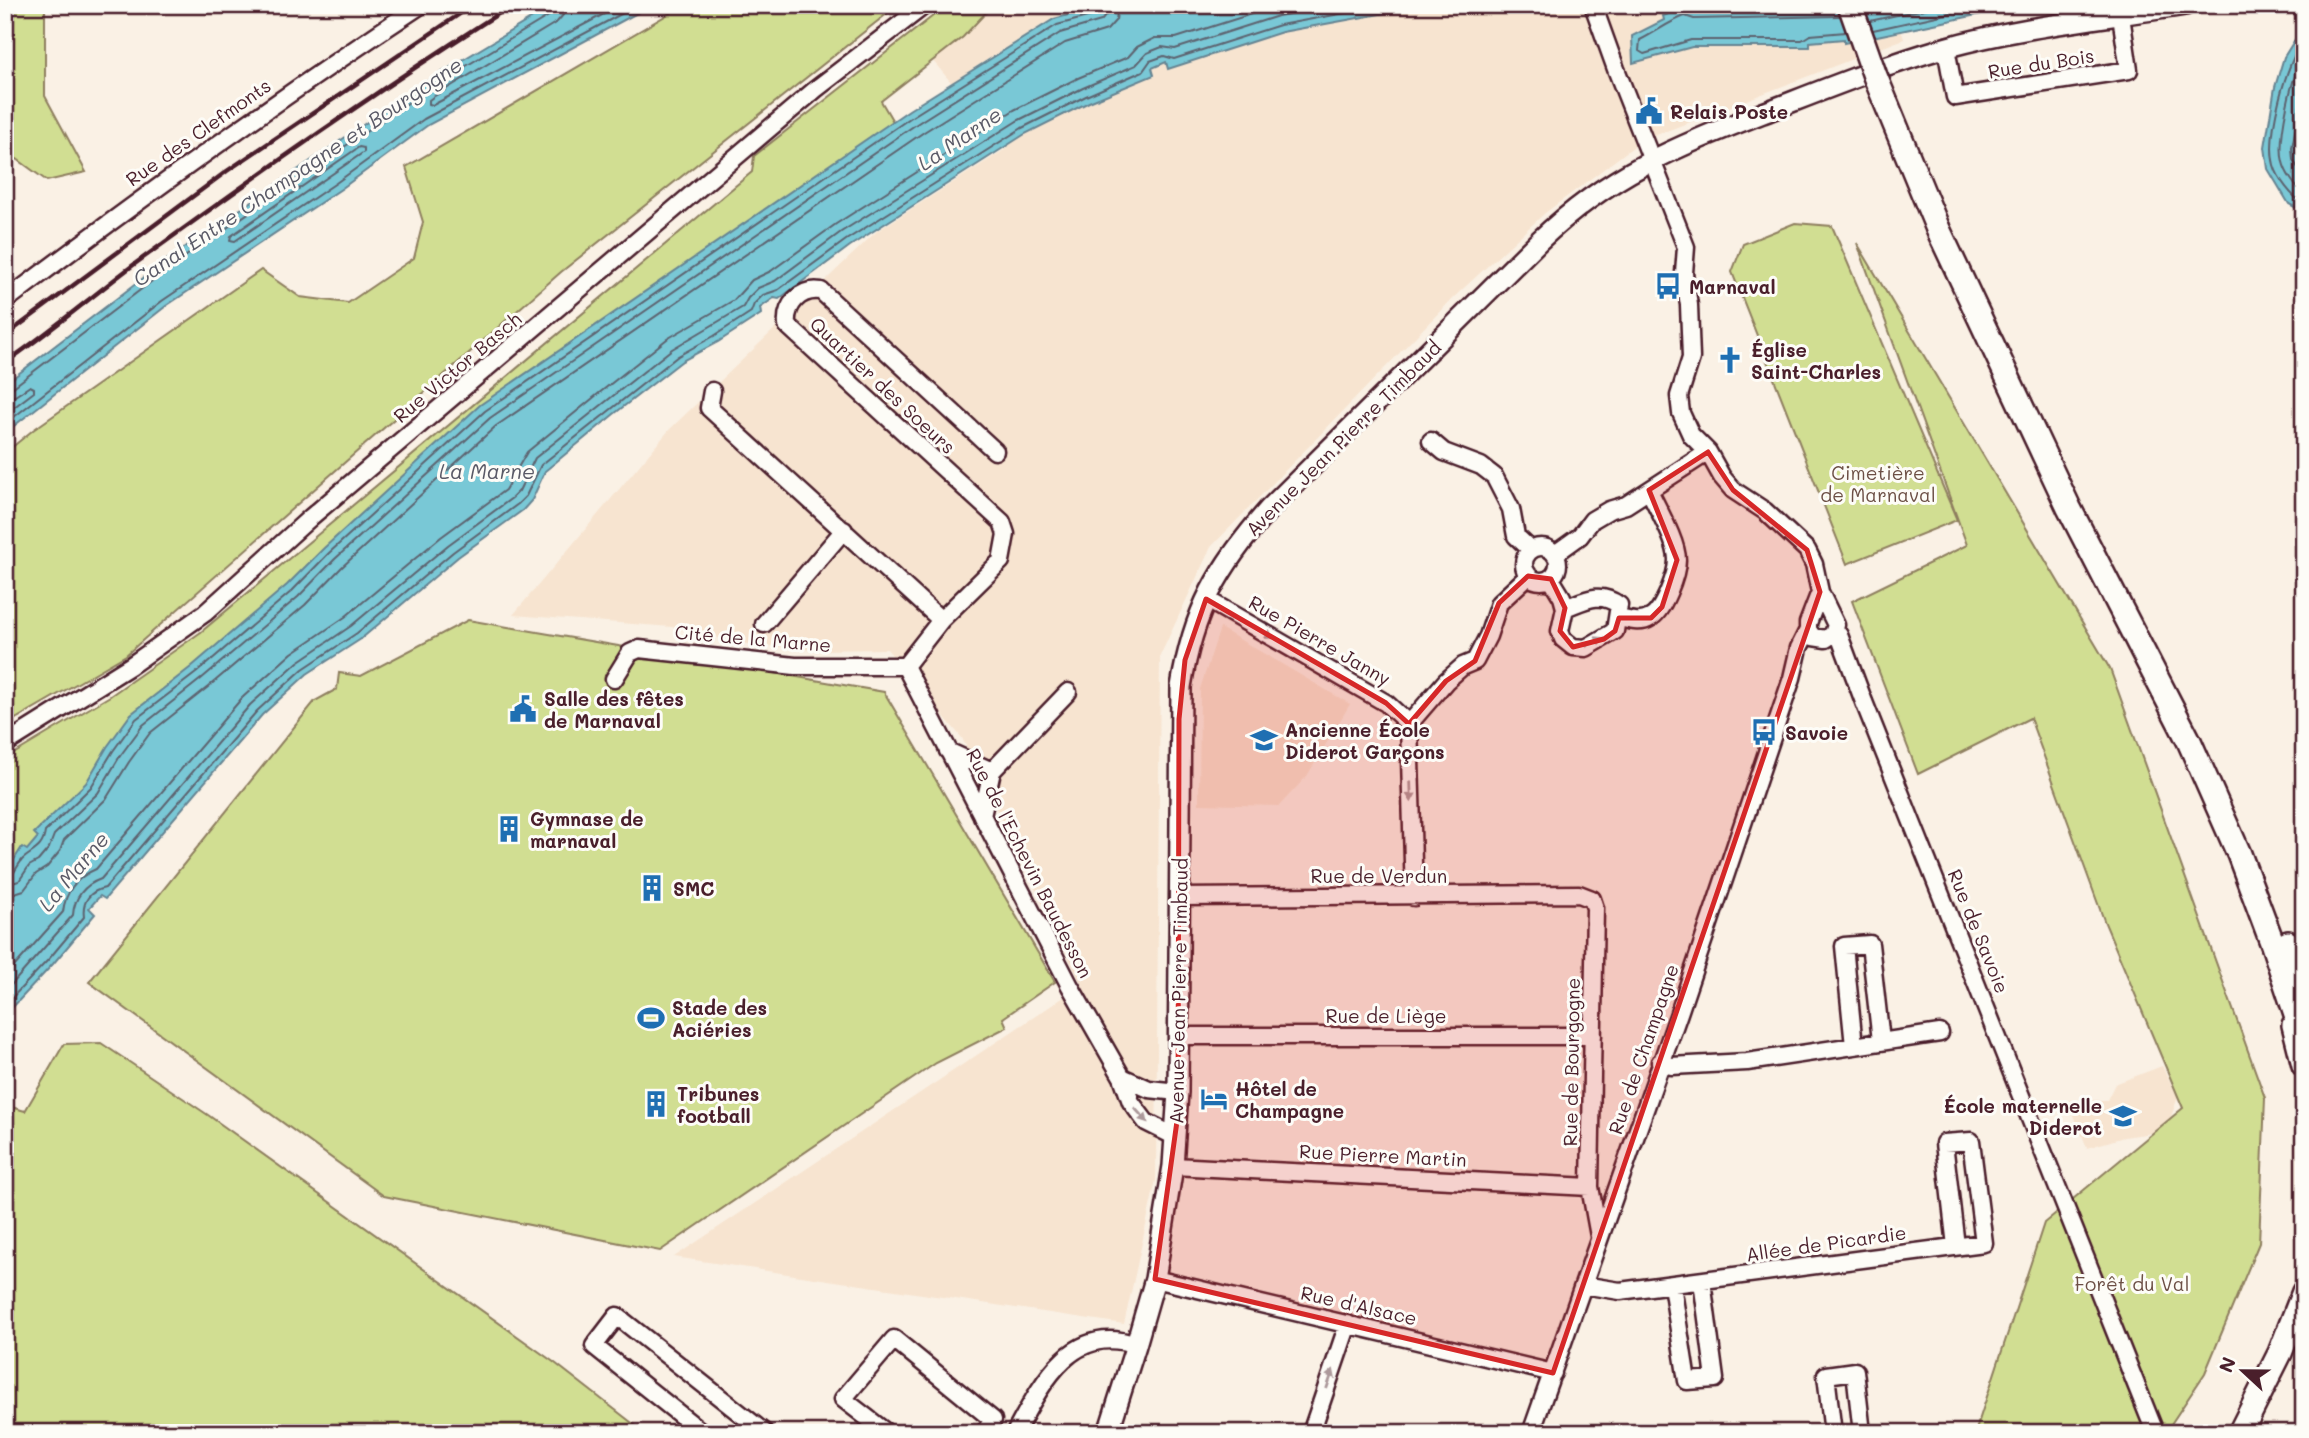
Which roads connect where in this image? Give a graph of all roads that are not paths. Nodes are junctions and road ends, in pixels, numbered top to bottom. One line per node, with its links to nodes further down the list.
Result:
1 (421, 5): 9 (street, Rue des Clefmonts)
2 (925, 5): 30 (street, Rue Victor Basch)
3 (1594, 5): 8 (street, Rue de Savoie)
4 (1850, 5): 37 (highway, bridge)
5 (2185, 5): 6 (main road, Avenue Jean Pierre Timbaud)
6 (2121, 16): 7 (main road, Avenue Jean Pierre Timbaud); 7 (street, Rue du Bois)
7 (1946, 48): 8 (main road, Avenue Jean Pierre Timbaud)
8 (1652, 159): 13 (street, Rue de Savoie); 20 (main road, Avenue Jean Pierre Timbaud)
9 (5, 301)
10 (712, 391): 15 (street)
11 (1431, 441): 16 (street)
12 (995, 451): 23 (street, Quartier des Soeurs)
13 (1708, 452): 14 (street); 25 (street, Rue de Savoie)
14 (1649, 490): 17 (street); 22 (street)
15 (844, 530): 23 (street); 24 (street)
16 (1531, 550): 17 (street); 18 (street)
17 (1555, 554): 19 (street)
18 (1528, 576): 19 (street); 29 (street)
19 (1550, 579): 21 (street)
20 (1206, 598): 29 (street, Rue Pierre Janny, one-way to 29); 35 (main road, Avenue Jean Pierre Timbaud)
21 (1565, 608): 22 (street); 22 (street, one-way to 22)
22 (1619, 618)
23 (941, 620): 26 (street, Quartier des Soeurs)
24 (764, 624)
25 (1822, 629): 46 (street, Rue de Champagne); 73 (street, Rue de Savoie)
26 (905, 666): 27 (street, Cité de la Marne); 31 (street, Rue de l'Echevin Baudesson)
27 (614, 679)
28 (1068, 692): 32 (street)
29 (1409, 724): 36 (street, one-way to 36)
30 (5, 744)
31 (948, 751): 32 (street); 33 (street, Rue de l'Echevin Baudesson)
32 (992, 771): 33 (street)
33 (982, 816): 48 (street, Rue de l'Echevin Baudesson)
34 (1579, 894): 36 (street, Rue de Verdun); 42 (street, Rue de Bourgogne)
35 (1179, 897): 36 (street, Rue de Verdun); 41 (main road, Avenue Jean Pierre Timbaud)
36 (1414, 897)
37 (2279, 939): 38 (highway); 39 (highway); 43 (highway); 47 (highway)
38 (2304, 986)
39 (2304, 992)
40 (1940, 1033): 44 (street)
41 (1178, 1036): 42 (street, Rue de Liège); 49 (main road, Avenue Jean Pierre Timbaud)
42 (1593, 1036): 52 (street, Rue de Bourgogne)
43 (2304, 1038)
44 (1881, 1041): 45 (street); 45 (street)
45 (1854, 1046): 46 (street)
46 (1660, 1062): 53 (street, Rue de Champagne)
47 (2304, 1065)
48 (1122, 1077): 49 (street); 50 (street, Rue de l'Echevin Baudesson, one-way to 50)
49 (1178, 1092): 50 (main road, Avenue Jean Pierre Timbaud)
50 (1176, 1137): 51 (main road, Avenue Jean Pierre Timbaud)
51 (1173, 1166): 52 (street, Rue Pierre Martin); 55 (main road, Avenue Jean Pierre Timbaud)
52 (1590, 1186): 53 (street, Rue de Bourgogne)
53 (1600, 1238): 57 (street, Rue de Champagne)
54 (1956, 1247): 54 (street, Allée de Picardie); 56 (street, Allée de Picardie)
55 (1155, 1279): 60 (street, Rue d'Alsace); 61 (main road, Avenue Jean Pierre Timbaud)
56 (1702, 1281): 58 (street, Allée de Picardie); 58 (street)
57 (1583, 1285): 58 (street, Allée de Picardie); 62 (street, Rue de Champagne)
58 (1672, 1285)
59 (2304, 1293): 74 (highway)
60 (1348, 1325): 62 (street, Rue d'Alsace); 69 (street, one-way to 60)
61 (1136, 1345): 67 (street); 68 (main road, Avenue Jean Pierre Timbaud)
62 (1553, 1373): 70 (street, Rue de Champagne)
63 (703, 1433): 64 (street)
64 (765, 1433)
65 (887, 1433): 66 (street)
66 (984, 1433)
67 (1015, 1433)
68 (1108, 1433)
69 (1311, 1433)
70 (1531, 1433)
71 (1833, 1433): 72 (street)
72 (1862, 1433)
73 (2148, 1433)
74 (2240, 1433)

